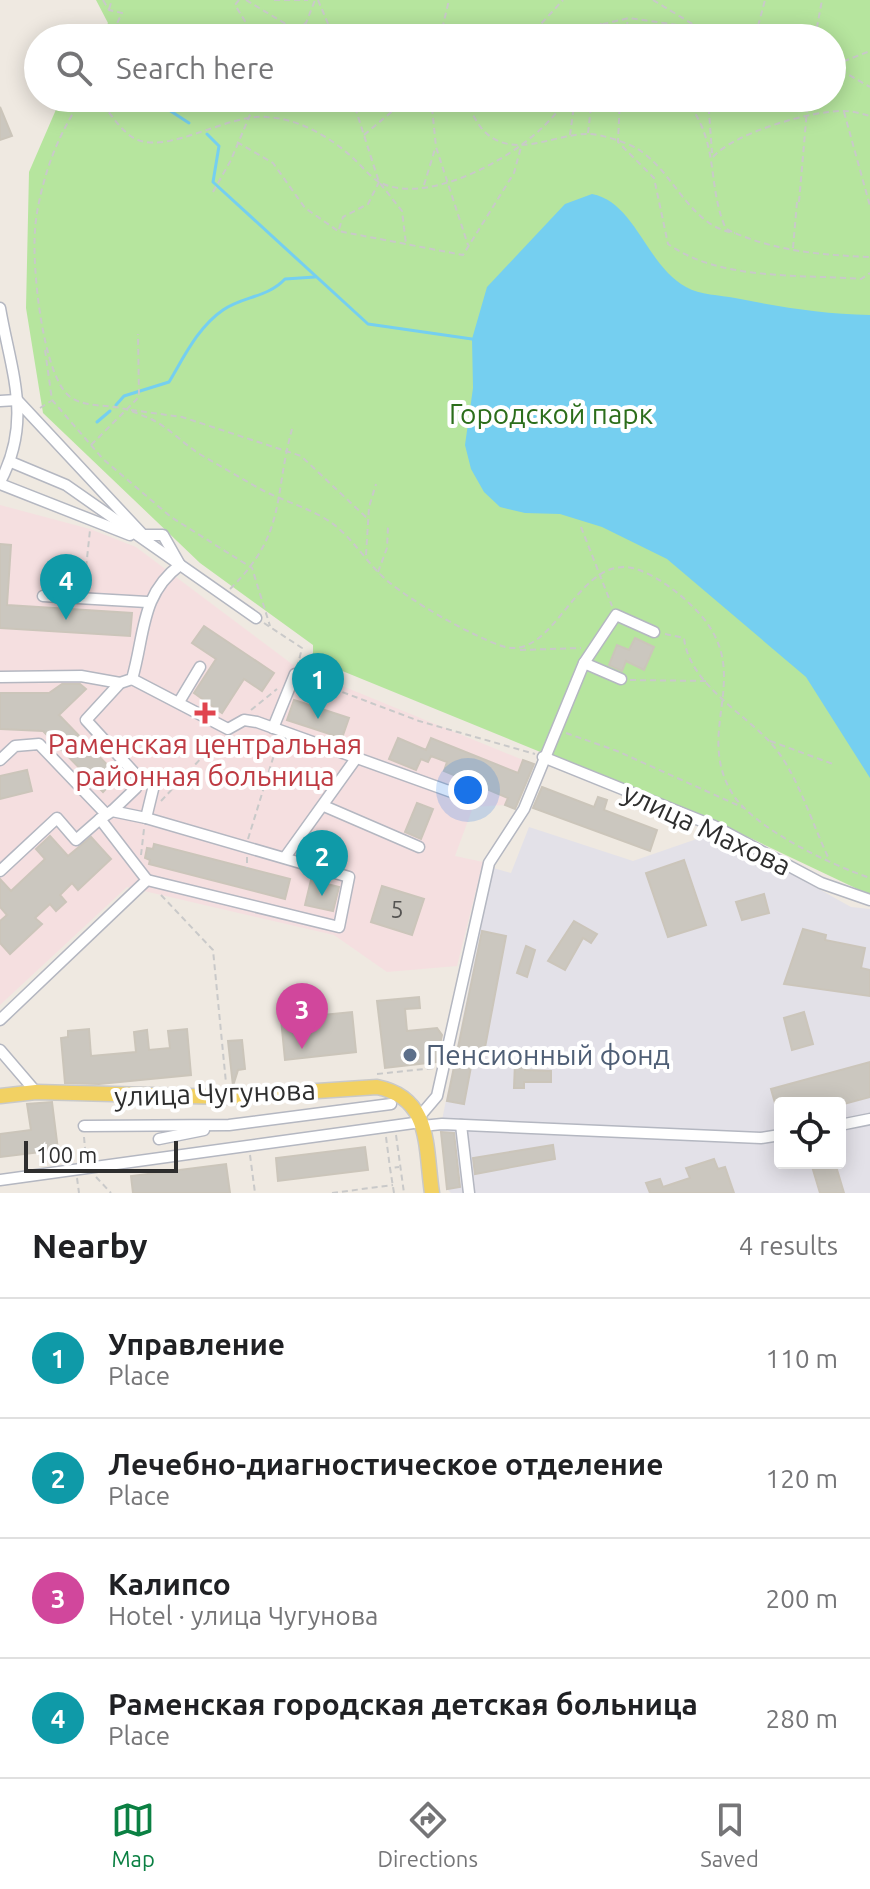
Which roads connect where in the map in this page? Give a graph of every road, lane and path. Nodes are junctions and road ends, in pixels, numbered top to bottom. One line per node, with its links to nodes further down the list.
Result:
1 (103, 0): 13 (path)
2 (112, 0): 13 (path)
3 (239, 0): 17 (path)
4 (246, 0): 18 (path)
5 (274, 0): 6 (path)
6 (308, 0)
7 (316, 0): 19 (path); 20 (path)
8 (449, 0): 21 (path)
9 (563, 0): 22 (path)
10 (653, 0): 26 (path)
11 (765, 0): 27 (path)
12 (822, 0): 28 (path)
13 (109, 10): 16 (path)
14 (629, 18): 15 (path); 24 (path); 25 (path)
15 (601, 22): 23 (path)
16 (117, 24)
17 (246, 24)
18 (287, 24)
19 (304, 24)
20 (327, 24)
21 (443, 24)
22 (541, 24)
23 (595, 24)
24 (628, 24)
25 (671, 24)
26 (692, 24)
27 (759, 24)
28 (818, 24)
29 (870, 51): 30 (path)
30 (846, 60)
31 (846, 73): 32 (path)
32 (870, 87)
33 (846, 111): 50 (path)
34 (73, 112): 75 (path)
35 (112, 112): 51 (path)
36 (250, 112): 51 (path)
37 (357, 112): 54 (path)
38 (391, 112): 54 (path)
39 (432, 112): 59 (path)
40 (473, 112): 58 (path)
41 (559, 112): 58 (path)
42 (573, 112): 55 (path)
43 (590, 112): 53 (path)
44 (619, 112): 57 (path)
45 (694, 112): 60 (path)
46 (709, 112): 60 (path)
47 (806, 112): 52 (path)
48 (838, 112): 52 (path)
49 (844, 112): 65 (path)
50 (870, 116)
51 (247, 118): 56 (path); 62 (path)
52 (805, 118): 60 (path); 70 (path)
53 (588, 134): 55 (path); 57 (path)
54 (364, 135): 62 (path)
55 (570, 136): 58 (path)
56 (237, 142): 64 (path); 66 (path)
57 (618, 142): 67 (path); 72 (path)
58 (521, 146): 61 (path); 69 (path)
59 (436, 147): 61 (path); 63 (path)
60 (712, 158): 67 (path)
61 (449, 181): 63 (path); 69 (path)
62 (379, 182): 63 (path); 66 (path); 68 (path)
63 (423, 186)
64 (213, 192)
65 (870, 206)
66 (338, 231): 68 (path)
67 (735, 233): 70 (path)
68 (407, 245): 69 (path)
69 (469, 246)
70 (792, 250): 71 (path)
71 (870, 257)
72 (870, 273)
73 (0, 308): 76 (street)
74 (138, 334): 78 (path)
75 (43, 340): 78 (path); 80 (path)
76 (17, 400): 77 (street); 82 (street); 92 (street)
77 (0, 401)
78 (126, 409): 80 (path); 81 (path); 85 (path)
79 (292, 429): 81 (path)
80 (90, 446): 93 (path)
81 (286, 450): 85 (path); 87 (path)
82 (11, 462): 83 (street); 90 (street)
83 (0, 483): 86 (street)
84 (376, 484): 87 (path)
85 (281, 499): 91 (path); 93 (path)
86 (91, 519): 90 (street); 98 (path)
87 (369, 520): 91 (path)
88 (388, 527): 94 (path)
89 (581, 527): 95 (path)
90 (146, 542): 92 (street)
91 (366, 557): 94 (path)
92 (180, 565): 97 (street); 99 (street)
93 (252, 568): 97 (path); 102 (path)
94 (378, 572): 105 (path)
95 (600, 573): 100 (path); 105 (path); 114 (path)
96 (43, 596): 98 (street)
97 (224, 596): 101 (street)
98 (83, 600): 99 (street)
99 (147, 602): 110 (street)
100 (616, 615): 103 (street); 106 (street)
101 (256, 618): 102 (path)
102 (270, 626): 108 (path)
103 (654, 632): 112 (path)
104 (584, 648): 105 (path)
105 (519, 650)
106 (584, 663): 111 (street); 119 (street)
107 (200, 667): 115 (street)
108 (295, 674): 116 (path); 118 (street); 122 (path)
109 (0, 677): 113 (street)
110 (132, 679): 113 (street); 115 (street)
111 (621, 679): 112 (path)
112 (708, 681): 114 (path)
113 (120, 683): 129 (street)
114 (723, 699): 120 (path); 128 (path)
115 (179, 702): 117 (street)
116 (250, 711)
117 (228, 729): 118 (street); 130 (path)
118 (278, 729): 121 (street); 131 (path)
119 (555, 729): 122 (street); 128 (path)
120 (769, 741): 124 (path); 134 (path)
121 (357, 757): 126 (street); 127 (street)
122 (543, 757): 140 (street, улица Махова); 143 (street)
123 (0, 760): 129 (street)
124 (833, 764)
125 (155, 781): 130 (street)
126 (471, 799)
127 (324, 806): 132 (street); 133 (street)
128 (745, 809): 134 (path)
129 (106, 815): 130 (street); 136 (street); 137 (street)
130 (146, 818): 131 (street); 137 (path)
131 (246, 845): 133 (street); 135 (path)
132 (419, 847)
133 (286, 856): 139 (street)
134 (829, 860): 138 (path)
135 (247, 868)
136 (0, 870)
137 (139, 870): 139 (street)
138 (870, 878)
139 (147, 880): 141 (street); 145 (path)
140 (870, 900)
141 (0, 1020)
142 (0, 1050): 146 (street)
143 (443, 1067): 144 (path); 150 (street)
144 (365, 1075)
145 (216, 1085)
146 (36, 1092): 147 (main road, улица Чугунова); 150 (main road, улица Чугунова)
147 (0, 1096)
148 (391, 1104): 152 (street)
149 (870, 1119): 151 (street)
150 (421, 1121): 153 (street); 155 (street); 170 (main road)
151 (846, 1124)
152 (229, 1125): 154 (street); 157 (street)
153 (461, 1125): 156 (street); 171 (street)
154 (84, 1126)
155 (390, 1126): 158 (street); 159 (path); 160 (path)
156 (774, 1136)
157 (159, 1139)
158 (249, 1146): 161 (street); 166 (path)
159 (400, 1167): 160 (path); 169 (path)
160 (390, 1168): 163 (path)
161 (81, 1169): 162 (street); 164 (path); 165 (path)
162 (0, 1180)
163 (393, 1185): 167 (path); 168 (path)
164 (79, 1193)
165 (111, 1193)
166 (255, 1193)
167 (332, 1193)
168 (394, 1193)
169 (404, 1193)
170 (432, 1193)
171 (469, 1193)

